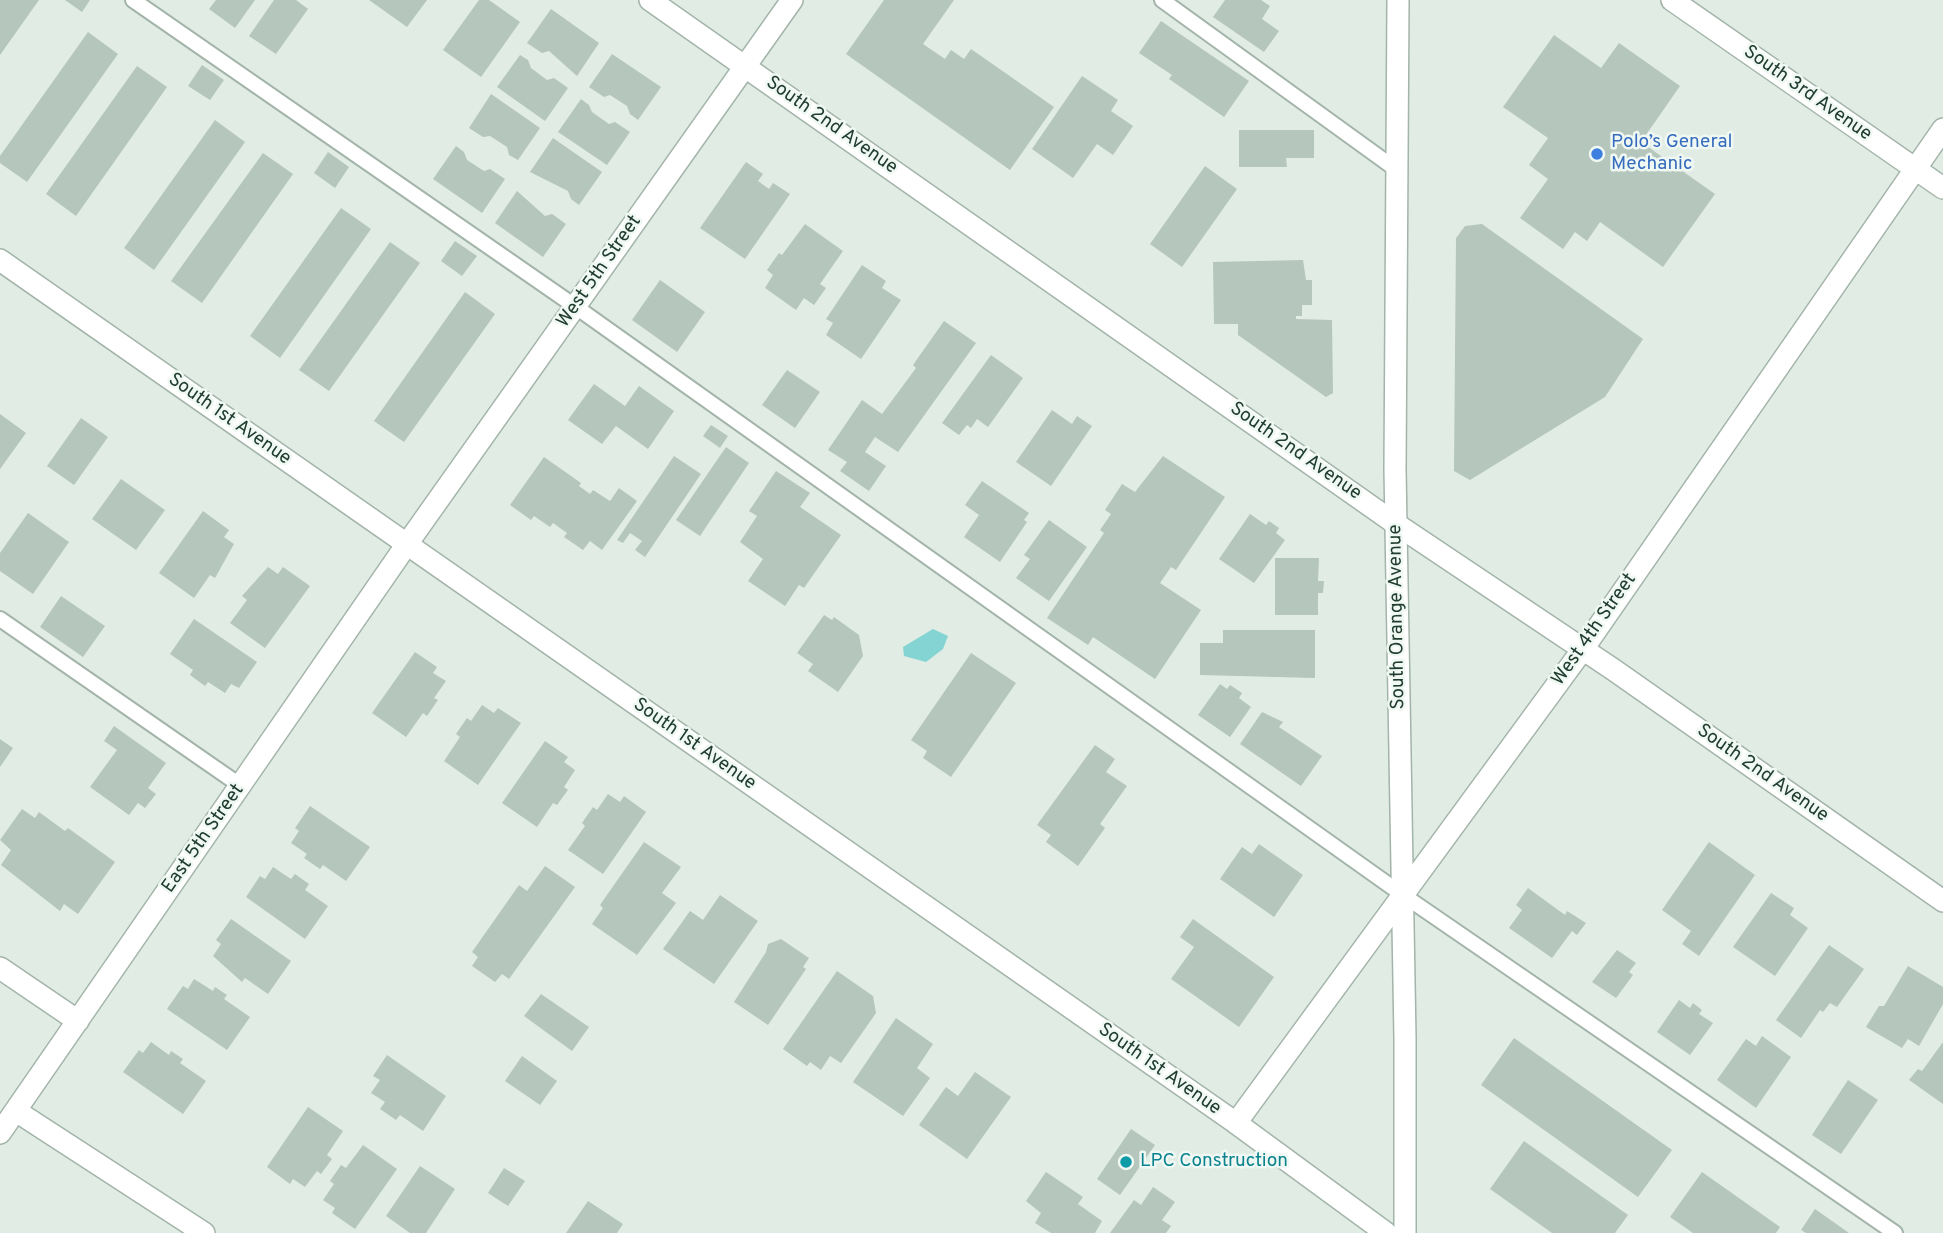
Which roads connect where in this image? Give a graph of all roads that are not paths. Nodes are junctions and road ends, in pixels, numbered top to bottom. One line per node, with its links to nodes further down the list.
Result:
1 (133, 0): 13 (lane)
2 (650, 0): 7 (street, South 2nd Avenue)
3 (792, 0): 7 (street, West 5th Street)
4 (1162, 0): 10 (lane)
5 (1398, 0): 10 (street, South Orange Avenue)
6 (1672, 0): 9 (street, South 3rd Avenue)
7 (745, 65): 13 (street, West 5th Street); 14 (street, South 2nd Avenue)
8 (1943, 129): 9 (street, West 4th Street)
9 (1915, 169): 11 (street, South 3rd Avenue); 17 (street, West 4th Street)
10 (1397, 170): 14 (street, South Orange Avenue)
11 (1943, 188)
12 (0, 260): 15 (street, South 1st Avenue)
13 (576, 307): 15 (street, West 5th Street); 19 (lane)
14 (1396, 524): 17 (street, South 2nd Avenue); 19 (street, South Orange Avenue)
15 (407, 544): 18 (street, East 5th Street); 24 (street, South 1st Avenue)
16 (0, 619): 18 (lane)
17 (1583, 649): 19 (street, West 4th Street); 20 (street, South 2nd Avenue)
18 (242, 786): 22 (street, East 5th Street)
19 (1403, 895): 24 (street, West 4th Street); 28 (street, South Orange Avenue); 29 (lane)
20 (1943, 901)
21 (0, 968): 22 (street)
22 (78, 1021): 23 (street, East 5th Street)
23 (16, 1111): 25 (street, East 5th Street); 26 (street)
24 (1236, 1123): 27 (street, South 1st Avenue)
25 (0, 1133)
26 (204, 1233)
27 (1386, 1233)
28 (1405, 1233)
29 (1895, 1233)

